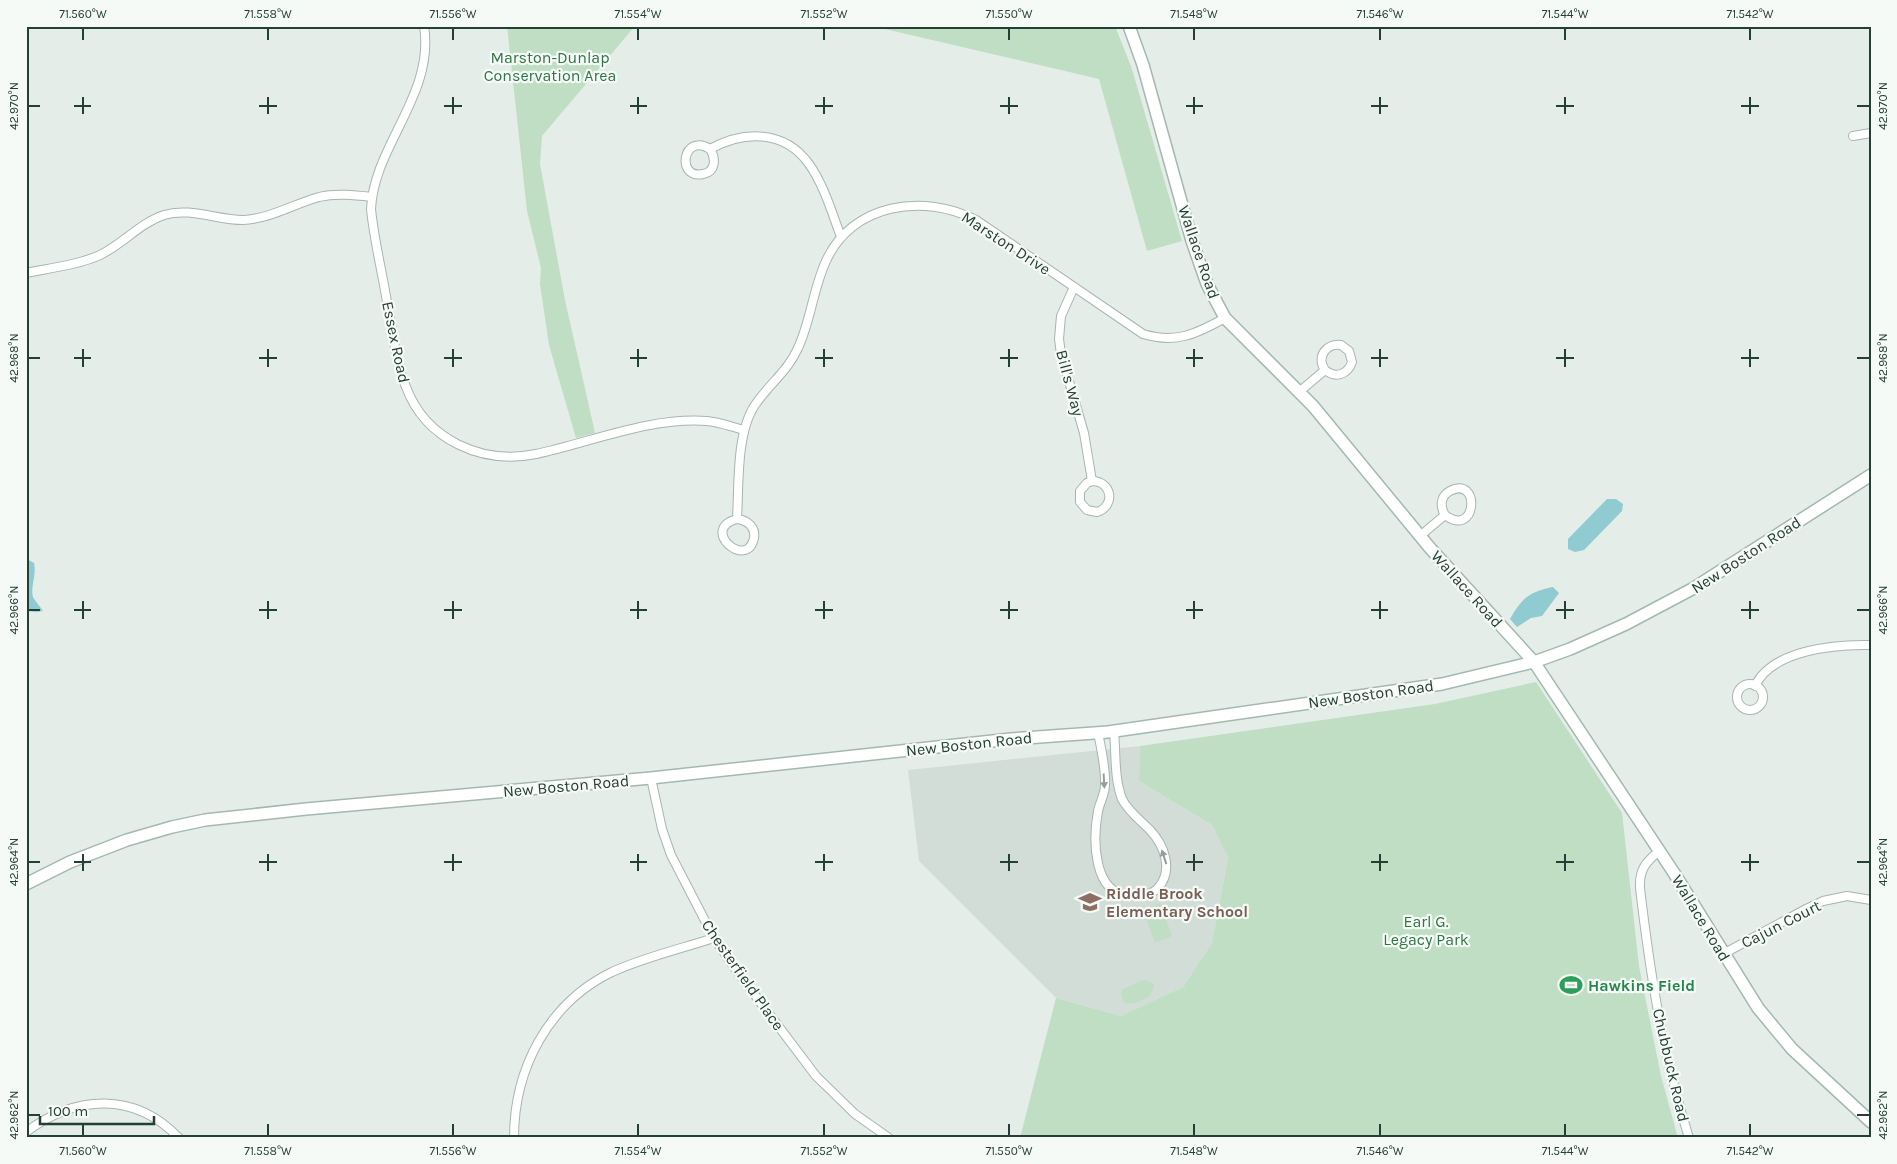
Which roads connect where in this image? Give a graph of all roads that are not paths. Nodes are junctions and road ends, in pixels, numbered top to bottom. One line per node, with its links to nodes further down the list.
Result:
1 (424, 26): 6 (street, Essex Road)
2 (1129, 26): 10 (street, Wallace Road)
3 (1871, 133): 4 (street)
4 (1853, 136)
5 (710, 149): 7 (street)
6 (372, 197): 8 (street); 13 (street, Essex Road)
7 (842, 237): 9 (street, Marston Drive); 13 (street, Marston Drive)
8 (26, 273)
9 (1074, 287): 10 (street, Marston Drive); 15 (street, Bill's Way)
10 (1225, 318): 12 (street, Wallace Road)
11 (1325, 370): 11 (street); 12 (street)
12 (1299, 392): 18 (street, Wallace Road)
13 (744, 430): 17 (street, Marston Drive)
14 (1871, 474): 20 (street, New Boston Road)
15 (1092, 481): 15 (street)
16 (1445, 515): 16 (street); 18 (street)
17 (737, 519): 17 (street)
18 (1420, 536): 20 (street, Wallace Road)
19 (1871, 645): 21 (street)
20 (1534, 662): 22 (street, New Boston Road); 25 (street, Wallace Road)
21 (1755, 686)
22 (1114, 731): 23 (street, New Boston Road); 23 (street, one-way to 22)
23 (1098, 732): 24 (street, New Boston Road)
24 (651, 778): 26 (street, New Boston Road); 28 (street, Chesterfield Place)
25 (1660, 850): 29 (street, Wallace Road); 35 (street, Chubbuck Road)
26 (26, 884)
27 (1871, 900): 29 (street, Cajun Court)
28 (714, 938): 33 (street); 34 (street, Chesterfield Place)
29 (1723, 954): 30 (street, Wallace Road)
30 (1871, 1122)
31 (26, 1132): 32 (street)
32 (179, 1138)
33 (514, 1138)
34 (889, 1138)
35 (1689, 1138)

